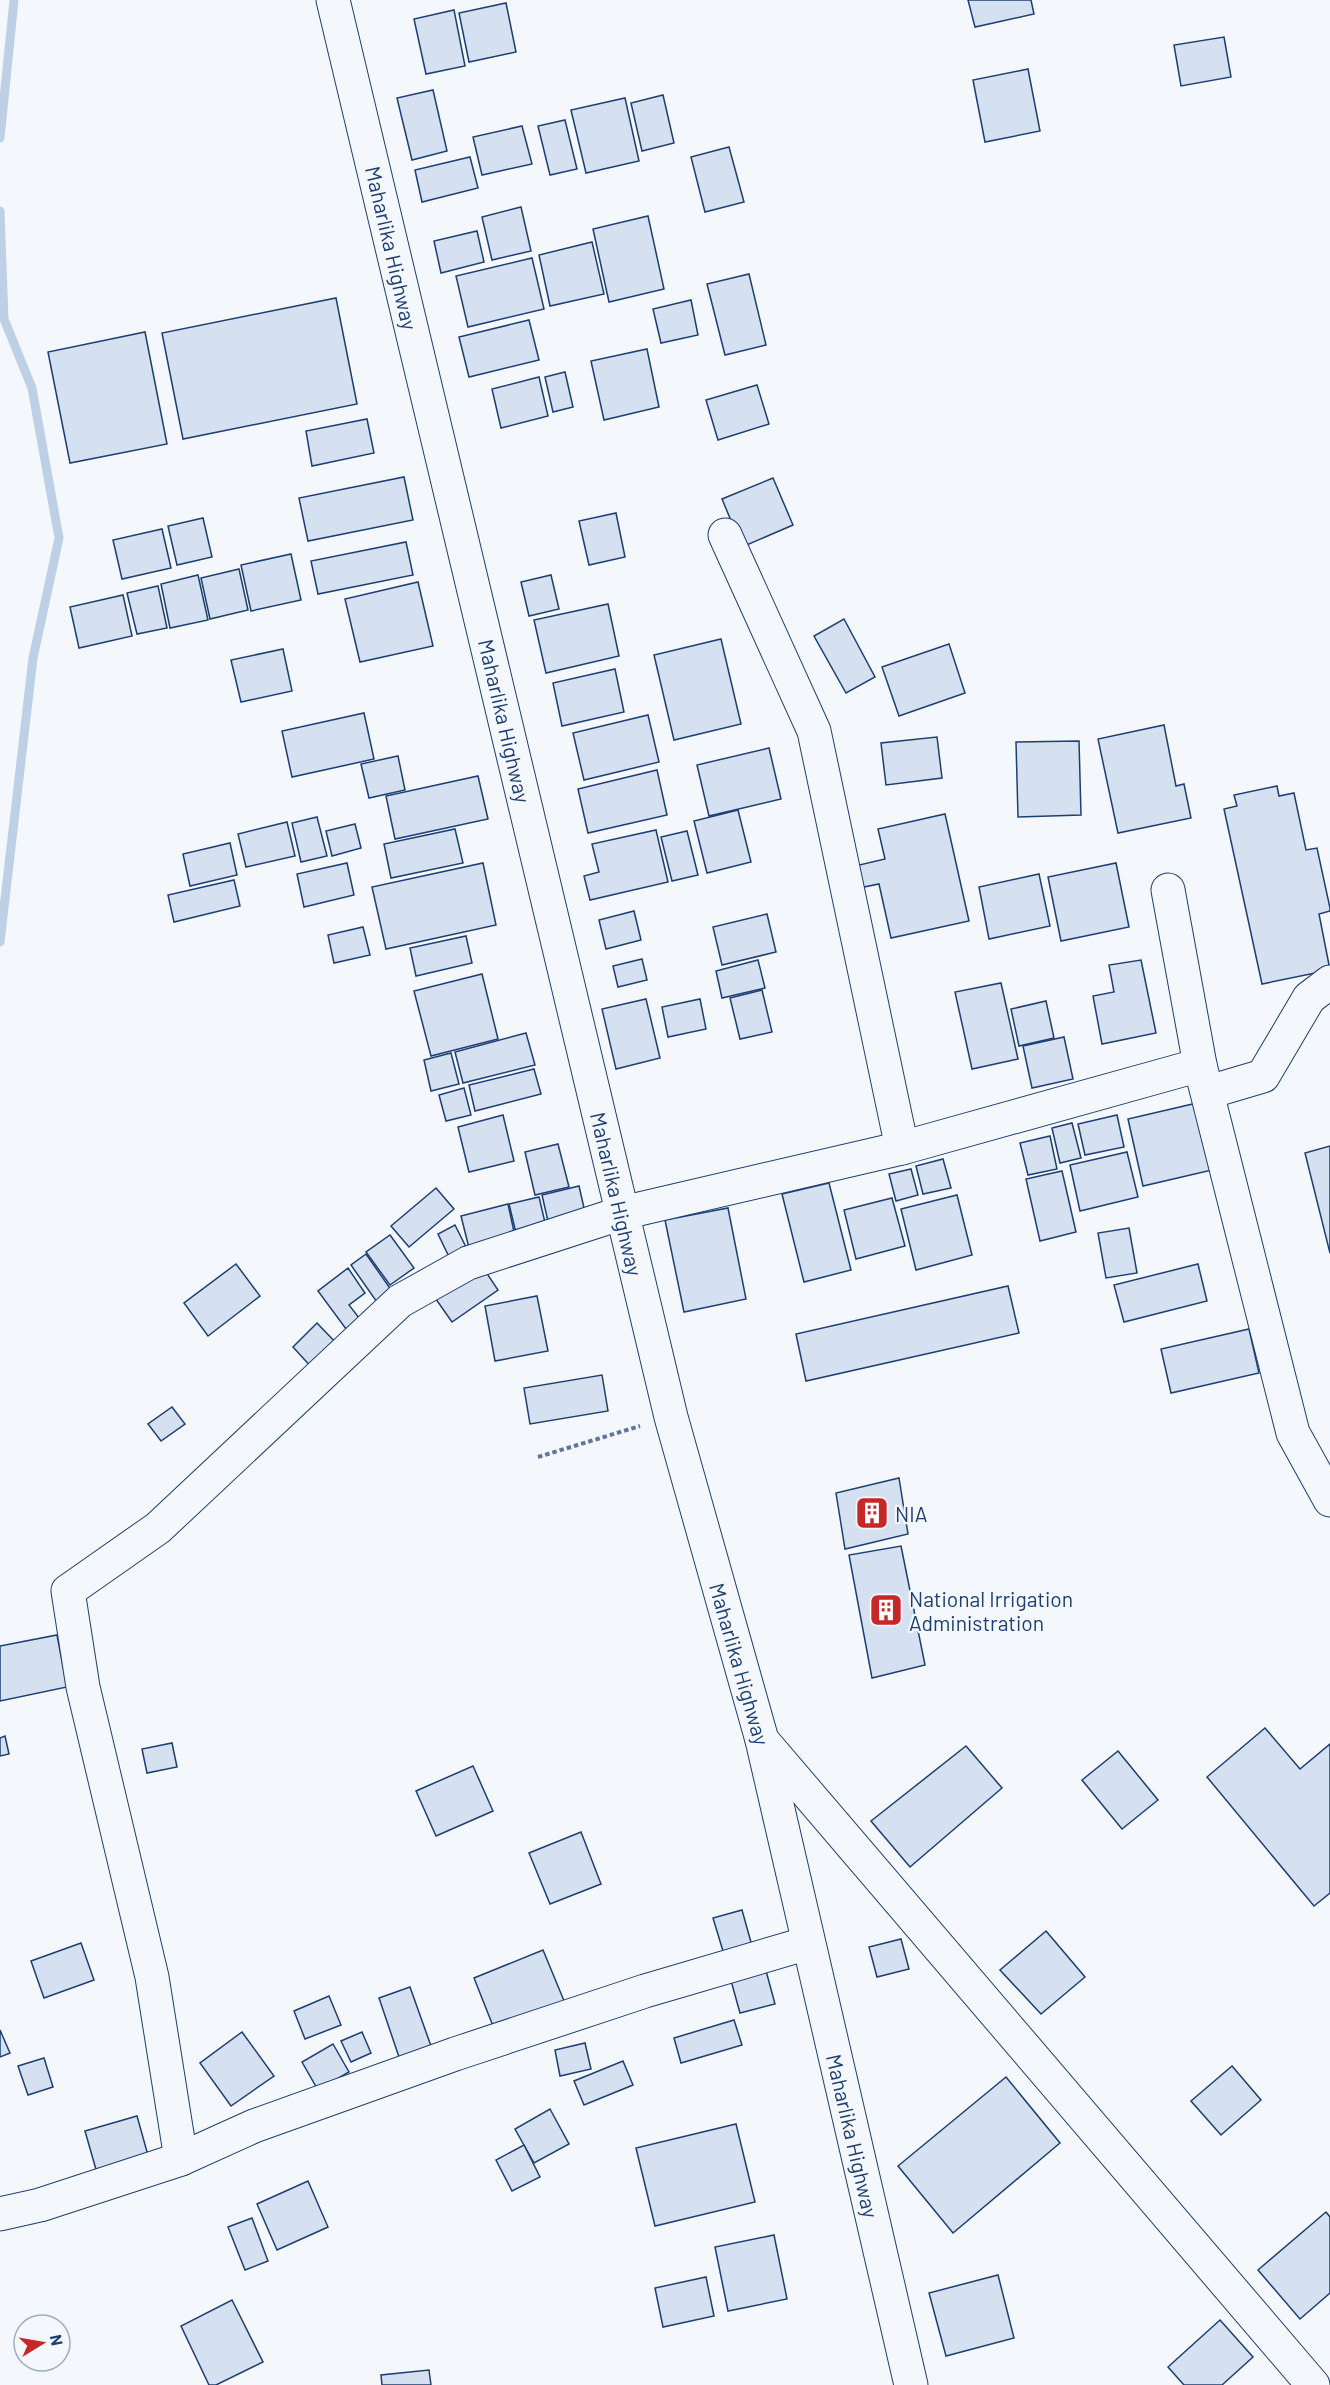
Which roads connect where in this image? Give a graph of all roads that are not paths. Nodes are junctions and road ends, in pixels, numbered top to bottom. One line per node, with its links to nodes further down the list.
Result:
1 (333, 0): 7 (main road, Maharlika Highway)
2 (725, 535): 6 (main road)
3 (1168, 890): 5 (main road)
4 (1330, 982): 5 (main road)
5 (1204, 1078): 6 (main road); 8 (main road)
6 (902, 1148): 7 (main road)
7 (622, 1213): 9 (main road, Maharlika Highway); 11 (main road)
8 (1330, 1500)
9 (762, 1740): 10 (main road, Maharlika Highway); 14 (main road)
10 (808, 1943): 11 (main road); 13 (main road, Maharlika Highway)
11 (181, 2159): 12 (main road)
12 (0, 2214)
13 (911, 2385)
14 (1313, 2385)

